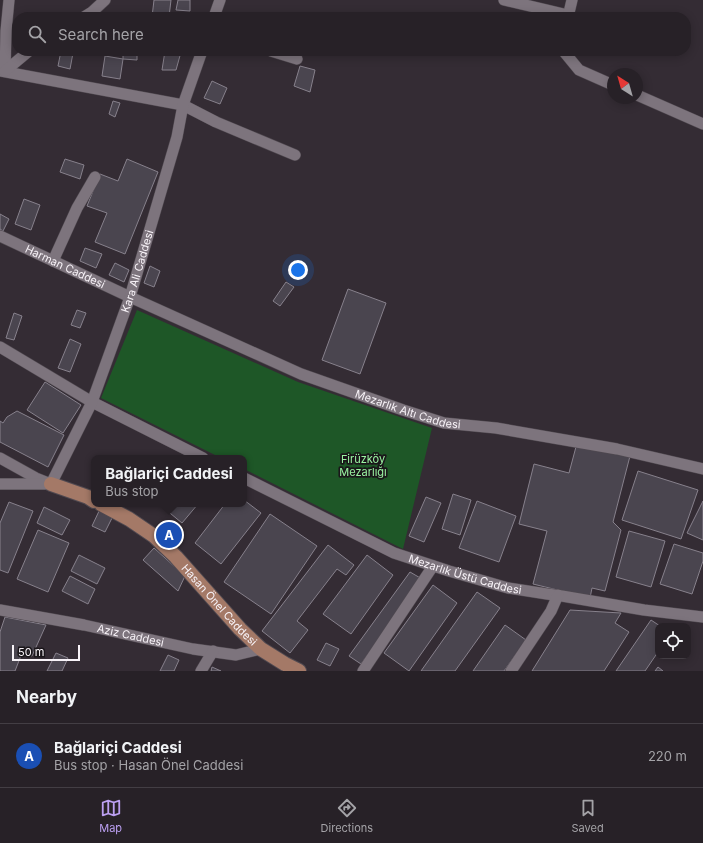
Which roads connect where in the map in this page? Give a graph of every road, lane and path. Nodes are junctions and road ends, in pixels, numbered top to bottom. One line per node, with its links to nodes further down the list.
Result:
1 (10, 0): 15 (street)
2 (105, 0): 6 (street)
3 (220, 0): 7 (street)
4 (504, 0): 8 (street)
5 (572, 0): 9 (street)
6 (92, 12)
7 (216, 12)
8 (552, 12)
9 (569, 12)
10 (22, 56): 15 (street)
11 (200, 56): 18 (street, Kara Ali Caddesi)
12 (287, 56): 14 (street)
13 (567, 56): 16 (street)
14 (296, 59)
15 (2, 71): 18 (street)
16 (607, 82)
17 (643, 98): 19 (street)
18 (183, 105): 20 (street); 24 (street, Kara Ali Caddesi)
19 (703, 124)
20 (295, 155)
21 (95, 177): 23 (street)
22 (0, 236): 23 (street, Harman Caddesi)
23 (53, 261): 24 (street, Harman Caddesi)
24 (130, 297): 26 (street, Kara Ali Caddesi); 29 (street, Mezarlık Altı Caddesi)
25 (0, 347): 26 (street)
26 (92, 402): 27 (street); 32 (street, Kara Ali Caddesi)
27 (197, 455)
28 (0, 458): 32 (street)
29 (703, 469)
30 (247, 480): 35 (street, Mezarlık Üstü Caddesi)
31 (0, 484): 32 (street)
32 (51, 484): 33 (main road)
33 (91, 499)
34 (107, 507): 39 (main road, Hasan Önel Caddesi)
35 (433, 566): 36 (street, Mezarlık Üstü Caddesi); 43 (street)
36 (558, 595): 38 (street, Mezarlık Üstü Caddesi); 44 (street)
37 (0, 610): 40 (street, Aziz Caddesi)
38 (703, 616)
39 (261, 649): 40 (street, Aziz Caddesi); 42 (main road, Hasan Önel Caddesi)
40 (213, 652): 41 (street)
41 (201, 671)
42 (299, 671)
43 (363, 671)
44 (511, 671)

